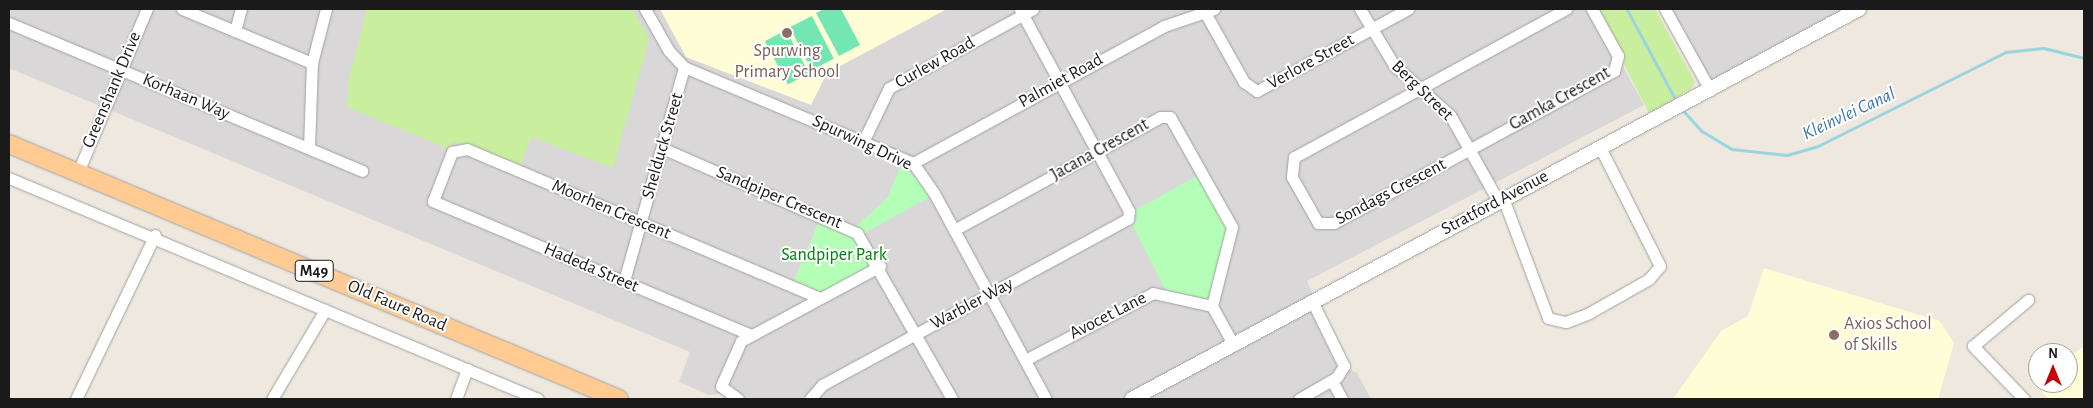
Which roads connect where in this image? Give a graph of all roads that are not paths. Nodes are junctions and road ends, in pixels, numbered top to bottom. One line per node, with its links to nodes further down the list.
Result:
1 (147, 9): 19 (street, Greenshank Drive)
2 (182, 9): 16 (street)
3 (241, 9): 16 (street)
4 (326, 9): 17 (street)
5 (645, 9): 18 (street, Spurwing Drive)
6 (1360, 9): 15 (street, Berg Street)
7 (1408, 9): 15 (street, Verlore Street)
8 (1566, 9): 21 (street)
9 (1592, 9): 28 (street, Gamka Crescent)
10 (1665, 9): 22 (street)
11 (1859, 9): 22 (street, Stratford Avenue)
12 (1207, 10): 15 (street, Verlore Street); 20 (street, Palmiet Road)
13 (1025, 11): 20 (street); 23 (street, Curlew Road)
14 (9, 23): 19 (street, Korhaan Way)
15 (1370, 29): 21 (street, Berg Street)
16 (235, 31): 17 (street)
17 (312, 63): 26 (street)
18 (684, 67): 23 (street, Spurwing Drive); 27 (street, Shelduck Street)
19 (121, 70): 26 (street, Korhaan Way); 32 (street, Greenshank Drive)
20 (1059, 82): 29 (street); 30 (street, Palmiet Road)
21 (1421, 88): 28 (street, Berg Street); 28 (street, Sondags Crescent)
22 (1710, 90): 25 (street, Stratford Avenue)
23 (864, 142): 30 (street, Spurwing Drive)
24 (9, 144): 32 (main road, Old Faure Road / M49)
25 (1600, 147): 34 (street, Stratford Avenue); 34 (street, Berg Street)
26 (309, 148): 31 (street, Korhaan Way)
27 (662, 148): 36 (street, Shelduck Street); 39 (street, Sandpiper Crescent)
28 (1471, 148): 34 (street, Berg Street)
29 (1097, 151): 37 (street, Jacana Crescent); 41 (street, Warbler Way); 45 (street, Jacana Crescent)
30 (913, 163): 37 (street, Spurwing Drive)
31 (362, 171)
32 (78, 172): 57 (main road, Old Faure Road / M49)
33 (9, 178): 38 (street)
34 (1501, 199): 44 (street, Stratford Avenue)
35 (433, 202): 36 (street, Moorhen Crescent); 40 (street, Hadeda Street)
36 (641, 222): 40 (street, Shelduck Street); 42 (street, Moorhen Crescent)
37 (954, 230): 41 (street, Spurwing Drive)
38 (155, 235): 46 (street); 53 (street)
39 (880, 266): 42 (street); 48 (street, Sandpiper Crescent)
40 (624, 282): 47 (street, Hadeda Street)
41 (990, 295): 48 (street, Warbler Way); 50 (street, Spurwing Drive)
42 (819, 298): 47 (street)
43 (2028, 300): 65 (street)
44 (1312, 301): 49 (street, Stratford Avenue); 52 (street)
45 (1212, 306): 49 (street); 50 (street, Avocet Lane)
46 (325, 310): 51 (street); 54 (street)
47 (749, 334): 58 (street)
48 (917, 334): 59 (street, Warbler Way); 60 (street, Sandpiper Crescent)
49 (1233, 344): 62 (street, Stratford Avenue)
50 (1025, 360): 61 (street, Spurwing Drive)
51 (467, 369): 55 (street); 56 (street)
52 (1332, 381): 63 (street); 64 (street)
53 (76, 399)
54 (272, 399)
55 (456, 399)
56 (538, 399)
57 (615, 399)
58 (738, 399)
59 (810, 399)
60 (952, 399)
61 (1046, 399)
62 (1132, 399)
63 (1299, 399)
64 (1342, 399)
65 (2024, 399)

